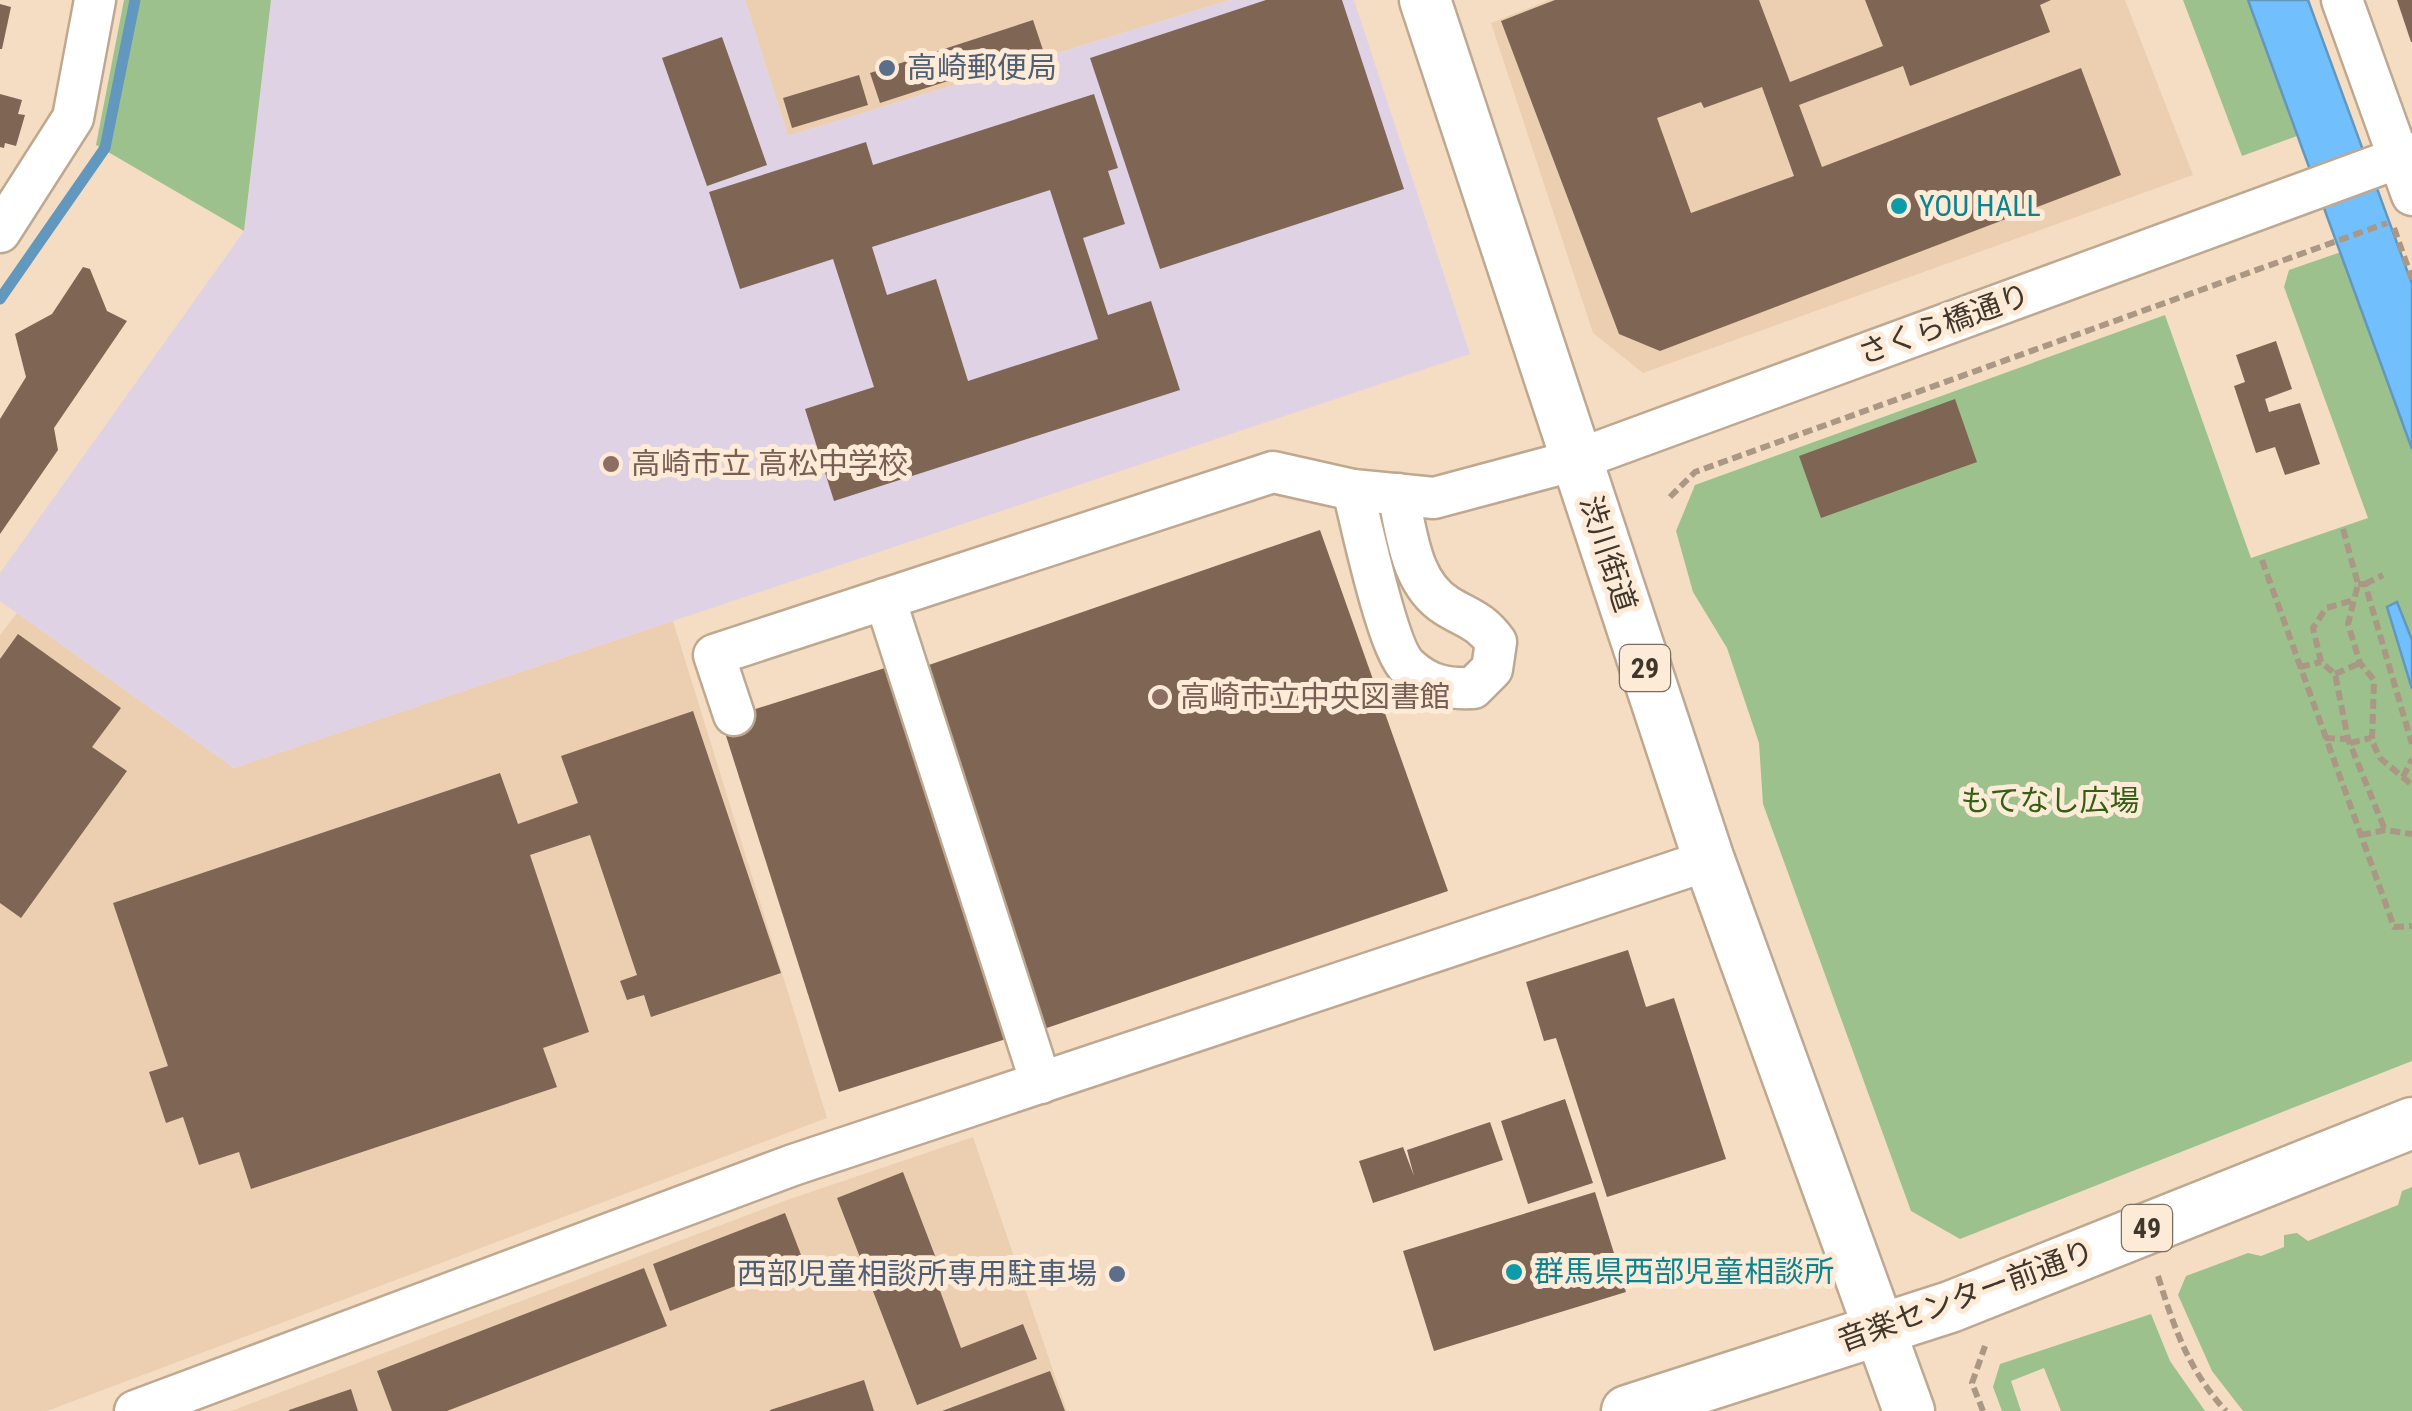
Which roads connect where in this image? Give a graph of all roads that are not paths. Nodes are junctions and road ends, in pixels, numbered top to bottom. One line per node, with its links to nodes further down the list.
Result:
1 (96, 0): 5 (street)
2 (1425, 0): 7 (main road, 渋川街道 / 29)
3 (2342, 0): 4 (street)
4 (2398, 168): 7 (street, さくら橋通り)
5 (14, 182): 6 (street)
6 (0, 232)
7 (1576, 460): 9 (street, さくら橋通り); 12 (main road, 渋川街道 / 29)
8 (1353, 490): 9 (street, さくら橋通り); 9 (street); 10 (street, さくら橋通り)
9 (1398, 494)
10 (885, 599): 11 (street, さくら橋通り); 13 (street)
11 (734, 715)
12 (1709, 860): 13 (street); 15 (main road, 渋川街道 / 29)
13 (1041, 1082): 16 (street)
14 (2412, 1123): 15 (main road, 音楽センター前通り / 49)
15 (1882, 1330): 17 (main road, 音楽センター前通り / 49); 18 (main road, 29)
16 (135, 1411)
17 (1627, 1411)
18 (1910, 1411)

